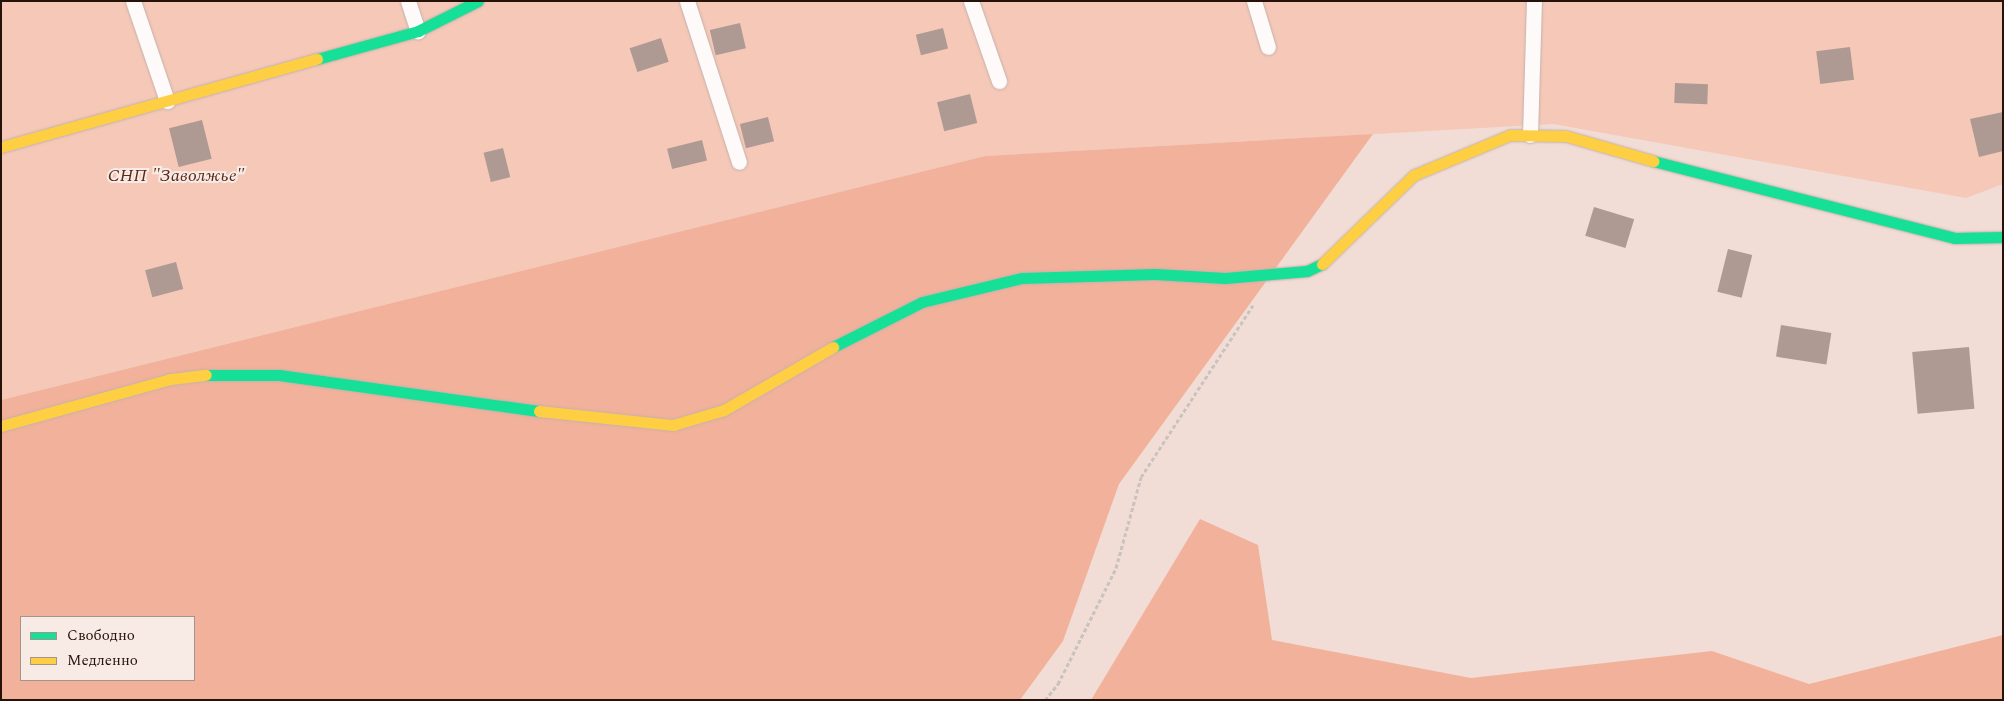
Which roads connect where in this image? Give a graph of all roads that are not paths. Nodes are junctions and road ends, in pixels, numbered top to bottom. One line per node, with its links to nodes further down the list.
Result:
1 (132, 1): 11 (lane)
2 (408, 1): 8 (lane)
3 (478, 1): 8 (street)
4 (687, 1): 14 (lane)
5 (971, 1): 10 (lane)
6 (1254, 1): 9 (lane)
7 (1534, 1): 12 (lane)
8 (418, 31): 11 (street)
9 (1268, 47)
10 (999, 81)
11 (167, 101): 13 (street)
12 (1530, 136): 15 (street); 16 (street)
13 (1, 147)
14 (739, 162)
15 (2003, 237)
16 (1, 426)

